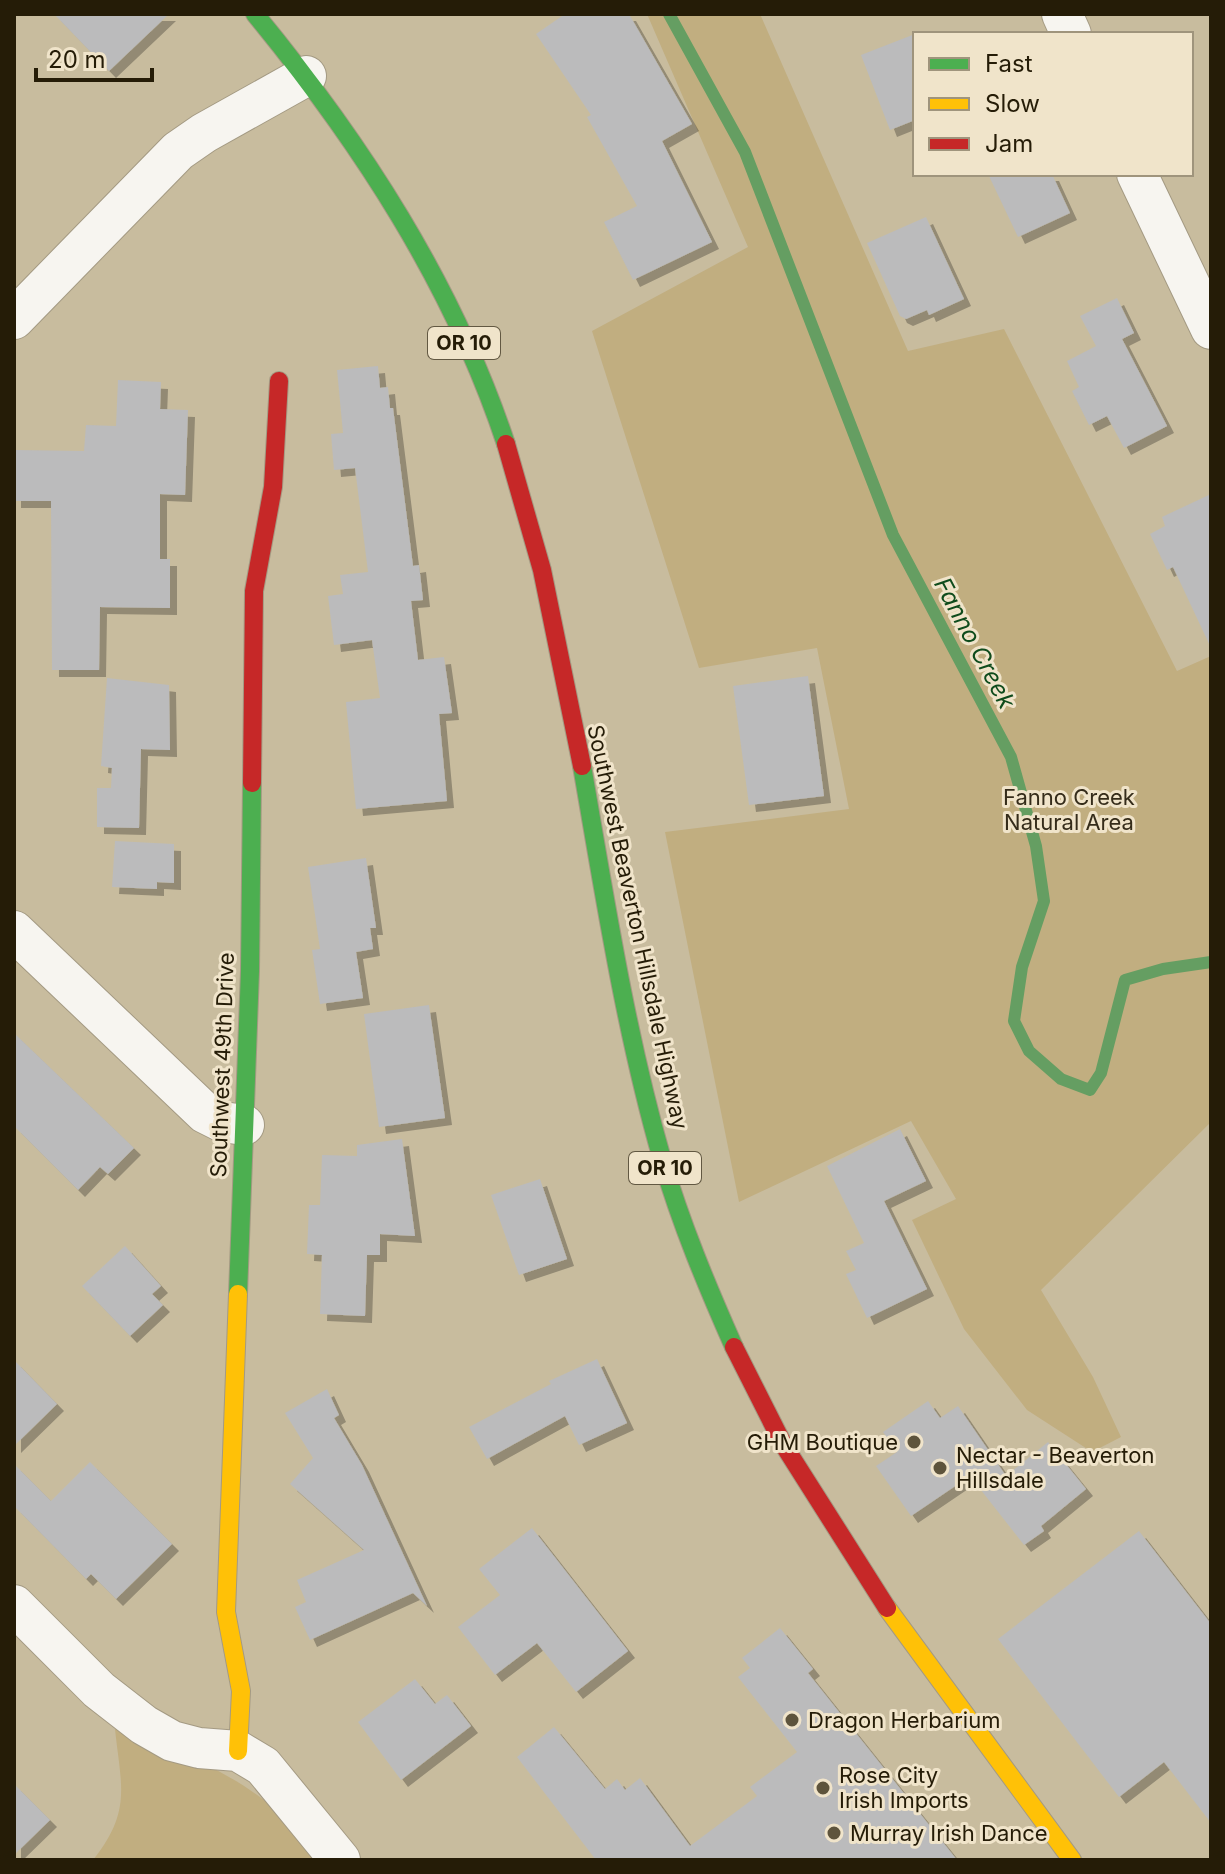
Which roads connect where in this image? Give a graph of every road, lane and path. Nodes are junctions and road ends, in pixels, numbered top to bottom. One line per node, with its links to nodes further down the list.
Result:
1 (255, 14): 2 (main road, Southwest Beaverton Hillsdale Highway / OR 10)
2 (306, 76): 4 (street); 12 (main road, Southwest Beaverton Hillsdale Highway / OR 10)
3 (1138, 176): 5 (street)
4 (14, 319)
5 (1211, 329)
6 (279, 381): 8 (main road, Southwest 49th Drive)
7 (14, 931): 8 (street)
8 (244, 1125): 10 (main road, Southwest 49th Drive)
9 (14, 1605): 10 (street)
10 (238, 1751): 11 (street)
11 (340, 1860)
12 (1072, 1860)

